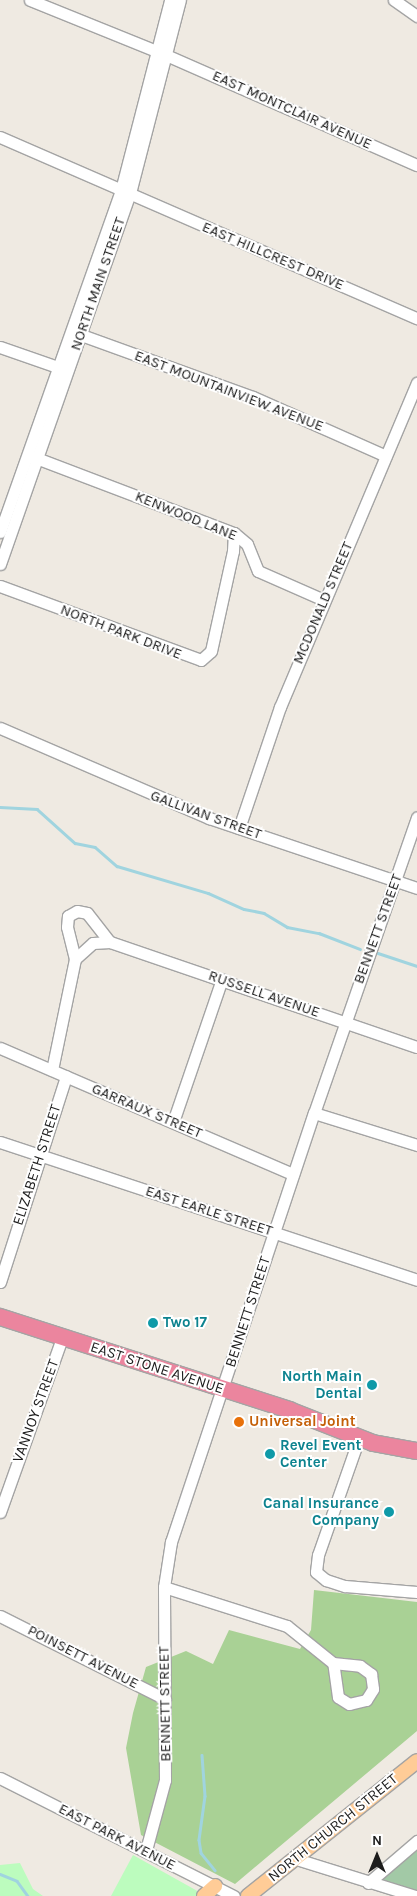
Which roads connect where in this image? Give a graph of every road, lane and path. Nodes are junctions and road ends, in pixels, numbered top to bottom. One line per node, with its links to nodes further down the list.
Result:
1 (30, 0): 6 (street, EAST MONTCLAIR AVENUE)
2 (170, 0): 6 (street, NORTH MAIN STREET)
3 (180, 0): 6 (street, NORTH MAIN STREET)
4 (394, 0): 5 (street)
5 (417, 16)
6 (161, 53): 8 (street, EAST MONTCLAIR AVENUE); 9 (street, NORTH MAIN STREET)
7 (0, 136): 9 (street, EAST HILLCREST DRIVE)
8 (417, 165)
9 (125, 192): 10 (street, EAST HILLCREST DRIVE); 11 (street, NORTH MAIN STREET)
10 (417, 318)
11 (76, 333): 13 (street, NORTH MAIN STREET); 15 (street, EAST MOUNTAINVIEW AVENUE)
12 (0, 347): 13 (street)
13 (63, 370): 16 (street, NORTH MAIN STREET)
14 (417, 384): 15 (street, MCDONALD STREET)
15 (386, 456): 22 (street, MCDONALD STREET)
16 (32, 457): 17 (street, NORTH MAIN STREET); 19 (street, KENWOOD LANE)
17 (11, 501): 18 (street, NORTH MAIN STREET); 20 (street, NORTH MAIN STREET)
18 (0, 532)
19 (234, 533): 21 (street, NORTH PARK DRIVE); 22 (street, KENWOOD LANE)
20 (0, 564)
21 (0, 586)
22 (324, 600): 25 (street, MCDONALD STREET)
23 (0, 728): 25 (street, GALLIVAN STREET)
24 (417, 817): 26 (street, BENNETT STREET)
25 (239, 828): 26 (street, GALLIVAN STREET)
26 (395, 880): 27 (street, GALLIVAN STREET); 31 (street, BENNETT STREET)
27 (417, 888)
28 (110, 942): 29 (street); 29 (street); 30 (street, RUSSELL AVENUE)
29 (74, 959): 34 (street)
30 (222, 979): 31 (street, RUSSELL AVENUE); 37 (street)
31 (345, 1023): 32 (street, RUSSELL AVENUE); 36 (street, BENNETT STREET)
32 (417, 1046)
33 (0, 1048): 34 (street, GARRAUX STREET)
34 (52, 1070): 35 (street, GARRAUX STREET)
35 (66, 1076): 37 (street, GARRAUX STREET); 40 (street, ELIZABETH STREET)
36 (314, 1113): 39 (street); 41 (street, BENNETT STREET)
37 (173, 1122): 41 (street, GARRAUX STREET)
38 (0, 1142): 40 (street, EAST EARLE STREET)
39 (417, 1145)
40 (40, 1155): 42 (street, EAST EARLE STREET); 44 (street, ELIZABETH STREET)
41 (293, 1174): 42 (street, BENNETT STREET)
42 (274, 1232): 43 (street, EAST EARLE STREET); 47 (street, BENNETT STREET)
43 (417, 1280)
44 (0, 1282)
45 (0, 1317): 46 (highway, EAST STONE AVENUE)
46 (62, 1338): 47 (highway, EAST STONE AVENUE); 51 (street, VANNOY STREET)
47 (223, 1390): 48 (highway, EAST STONE AVENUE); 52 (street, BENNETT STREET)
48 (314, 1419): 49 (highway, EAST STONE AVENUE); 50 (highway, EAST STONE AVENUE)
49 (359, 1438): 50 (highway, EAST STONE AVENUE); 53 (street)
50 (417, 1450)
51 (0, 1512)
52 (164, 1587): 55 (street); 56 (street, BENNETT STREET)
53 (417, 1592)
54 (0, 1616): 56 (street, POINSETT AVENUE)
55 (333, 1663)
56 (165, 1699): 60 (street, BENNETT STREET)
57 (417, 1761): 61 (main road, NORTH CHURCH STREET)
58 (0, 1778): 60 (street, EAST PARK AVENUE)
59 (417, 1841): 62 (street)
60 (146, 1850): 63 (street, EAST PARK AVENUE)
61 (294, 1858): 62 (street); 64 (main road, NORTH CHURCH STREET)
62 (368, 1883): 67 (street)
63 (215, 1886): 65 (main road); 66 (street, EAST PARK AVENUE)
64 (251, 1894)
65 (204, 1896)
66 (234, 1896)
67 (414, 1896)

